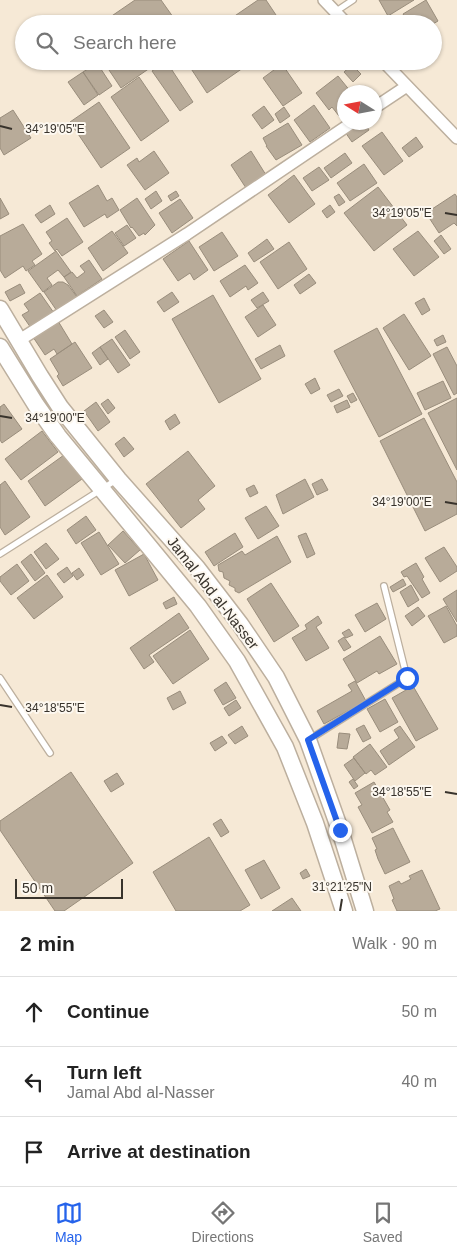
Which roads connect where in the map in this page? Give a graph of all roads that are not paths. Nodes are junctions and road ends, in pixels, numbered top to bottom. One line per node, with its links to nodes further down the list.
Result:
1 (324, 0): 3 (street)
2 (353, 0): 3 (lane)
3 (335, 12): 4 (street)
4 (338, 15)
5 (392, 70): 6 (street)
6 (407, 86): 7 (street); 9 (street)
7 (382, 103)
8 (341, 130): 11 (street)
9 (457, 138)
10 (0, 309): 11 (main road, Jamal Abd al-Nasser)
11 (18, 341): 13 (main road, Jamal Abd al-Nasser)
12 (0, 347): 14 (main road, Jamal Abd al-Nasser)
13 (118, 479): 14 (lane); 18 (main road, Jamal Abd al-Nasser)
14 (101, 490): 15 (lane); 20 (main road, Jamal Abd al-Nasser)
15 (0, 554)
16 (384, 586): 18 (lane)
17 (0, 678): 19 (lane)
18 (308, 740): 21 (main road, Jamal Abd al-Nasser)
19 (50, 753)
20 (344, 911)
21 (364, 911)

